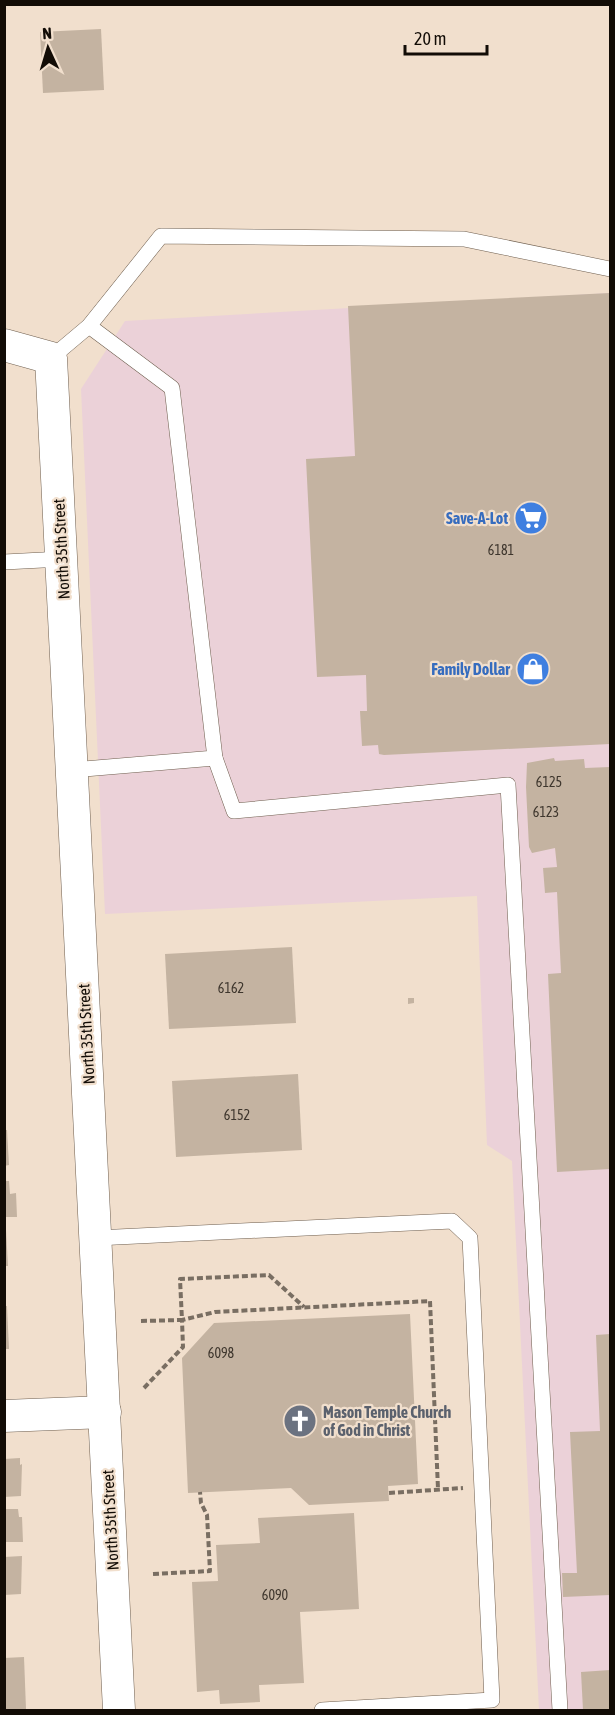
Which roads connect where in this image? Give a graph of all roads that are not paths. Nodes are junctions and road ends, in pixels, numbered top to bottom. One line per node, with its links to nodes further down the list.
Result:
1 (610, 269): 2 (lane)
2 (89, 326): 4 (lane); 7 (lane)
3 (4, 345): 4 (street)
4 (51, 358): 5 (street, North 35th Street)
5 (62, 559): 6 (lane); 8 (street, North 35th Street)
6 (4, 562)
7 (215, 758): 8 (lane); 14 (lane)
8 (72, 770): 9 (street, North 35th Street)
9 (96, 1238): 10 (street, North 35th Street); 13 (lane)
10 (105, 1412): 11 (street); 12 (street, North 35th Street)
11 (4, 1416)
12 (119, 1710)
13 (322, 1710)
14 (561, 1710)

